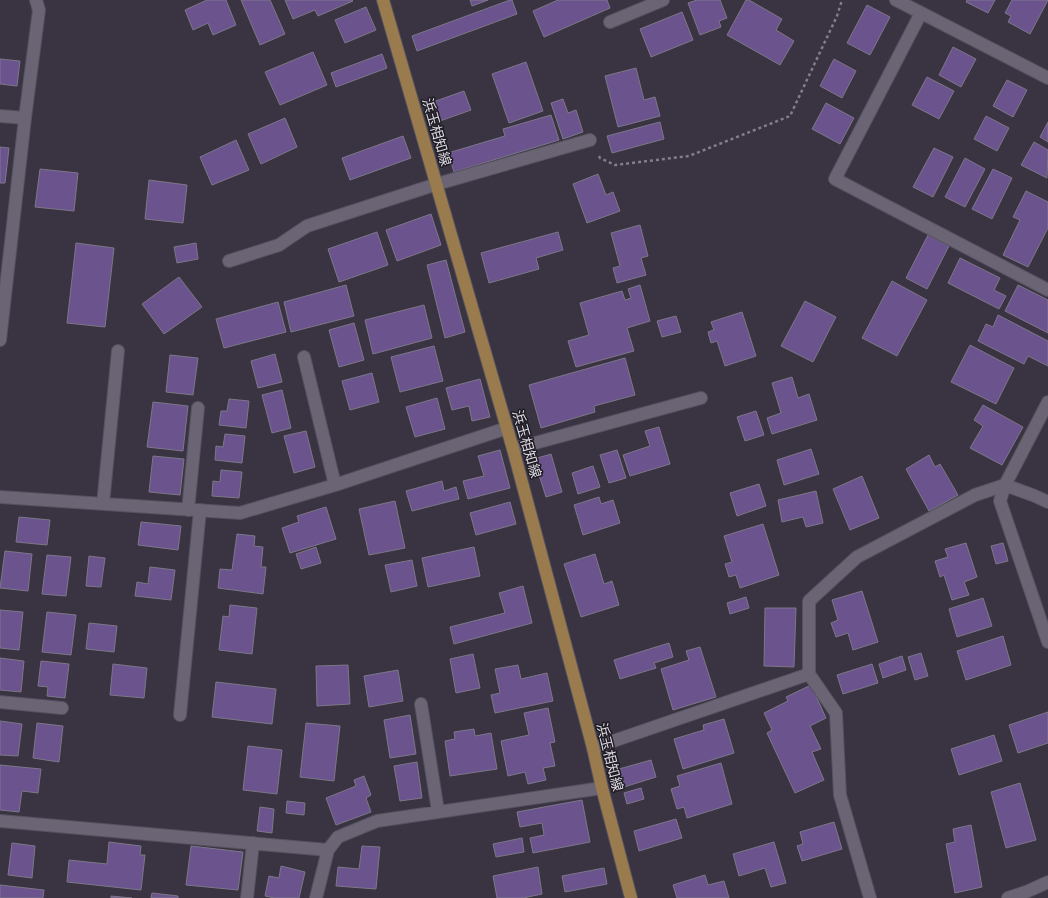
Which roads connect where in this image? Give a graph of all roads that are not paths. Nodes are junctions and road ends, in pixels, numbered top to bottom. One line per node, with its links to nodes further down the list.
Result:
1 (36, 0): 9 (street)
2 (383, 0): 11 (main road, 浜玉相知線)
3 (663, 0): 6 (street)
4 (896, 0): 5 (street)
5 (921, 13): 7 (street); 13 (street)
6 (610, 22)
7 (1048, 78)
8 (0, 116): 9 (street)
9 (25, 118): 14 (street)
10 (590, 140): 11 (street)
11 (437, 184): 12 (street); 20 (main road, 浜玉相知線)
12 (229, 260)
13 (1048, 290)
14 (0, 340)
15 (118, 351): 26 (street)
16 (304, 357): 22 (street)
17 (701, 398): 21 (street)
18 (1047, 407): 23 (street)
19 (198, 408): 27 (street)
20 (507, 428): 21 (main road, 浜玉相知線); 22 (street)
21 (513, 449): 34 (main road, 浜玉相知線)
22 (335, 485): 27 (street)
23 (1005, 485): 25 (street); 28 (street); 29 (street)
24 (0, 498): 26 (street)
25 (1048, 502)
26 (103, 504): 27 (street)
27 (194, 510): 33 (street)
28 (1048, 642)
29 (809, 674): 34 (street); 45 (street)
30 (0, 702): 32 (street)
31 (421, 704): 36 (street)
32 (62, 708)
33 (180, 714)
34 (593, 748): 35 (main road, 浜玉相知線)
35 (602, 788): 36 (street); 44 (main road, 浜玉相知線)
36 (438, 811): 39 (street)
37 (0, 821): 38 (street)
38 (253, 843): 39 (street); 42 (street)
39 (328, 850): 43 (street)
40 (1048, 882): 41 (street)
41 (1027, 895): 46 (street)
42 (247, 898)
43 (316, 898)
44 (632, 898)
45 (870, 898)
46 (1008, 898)

